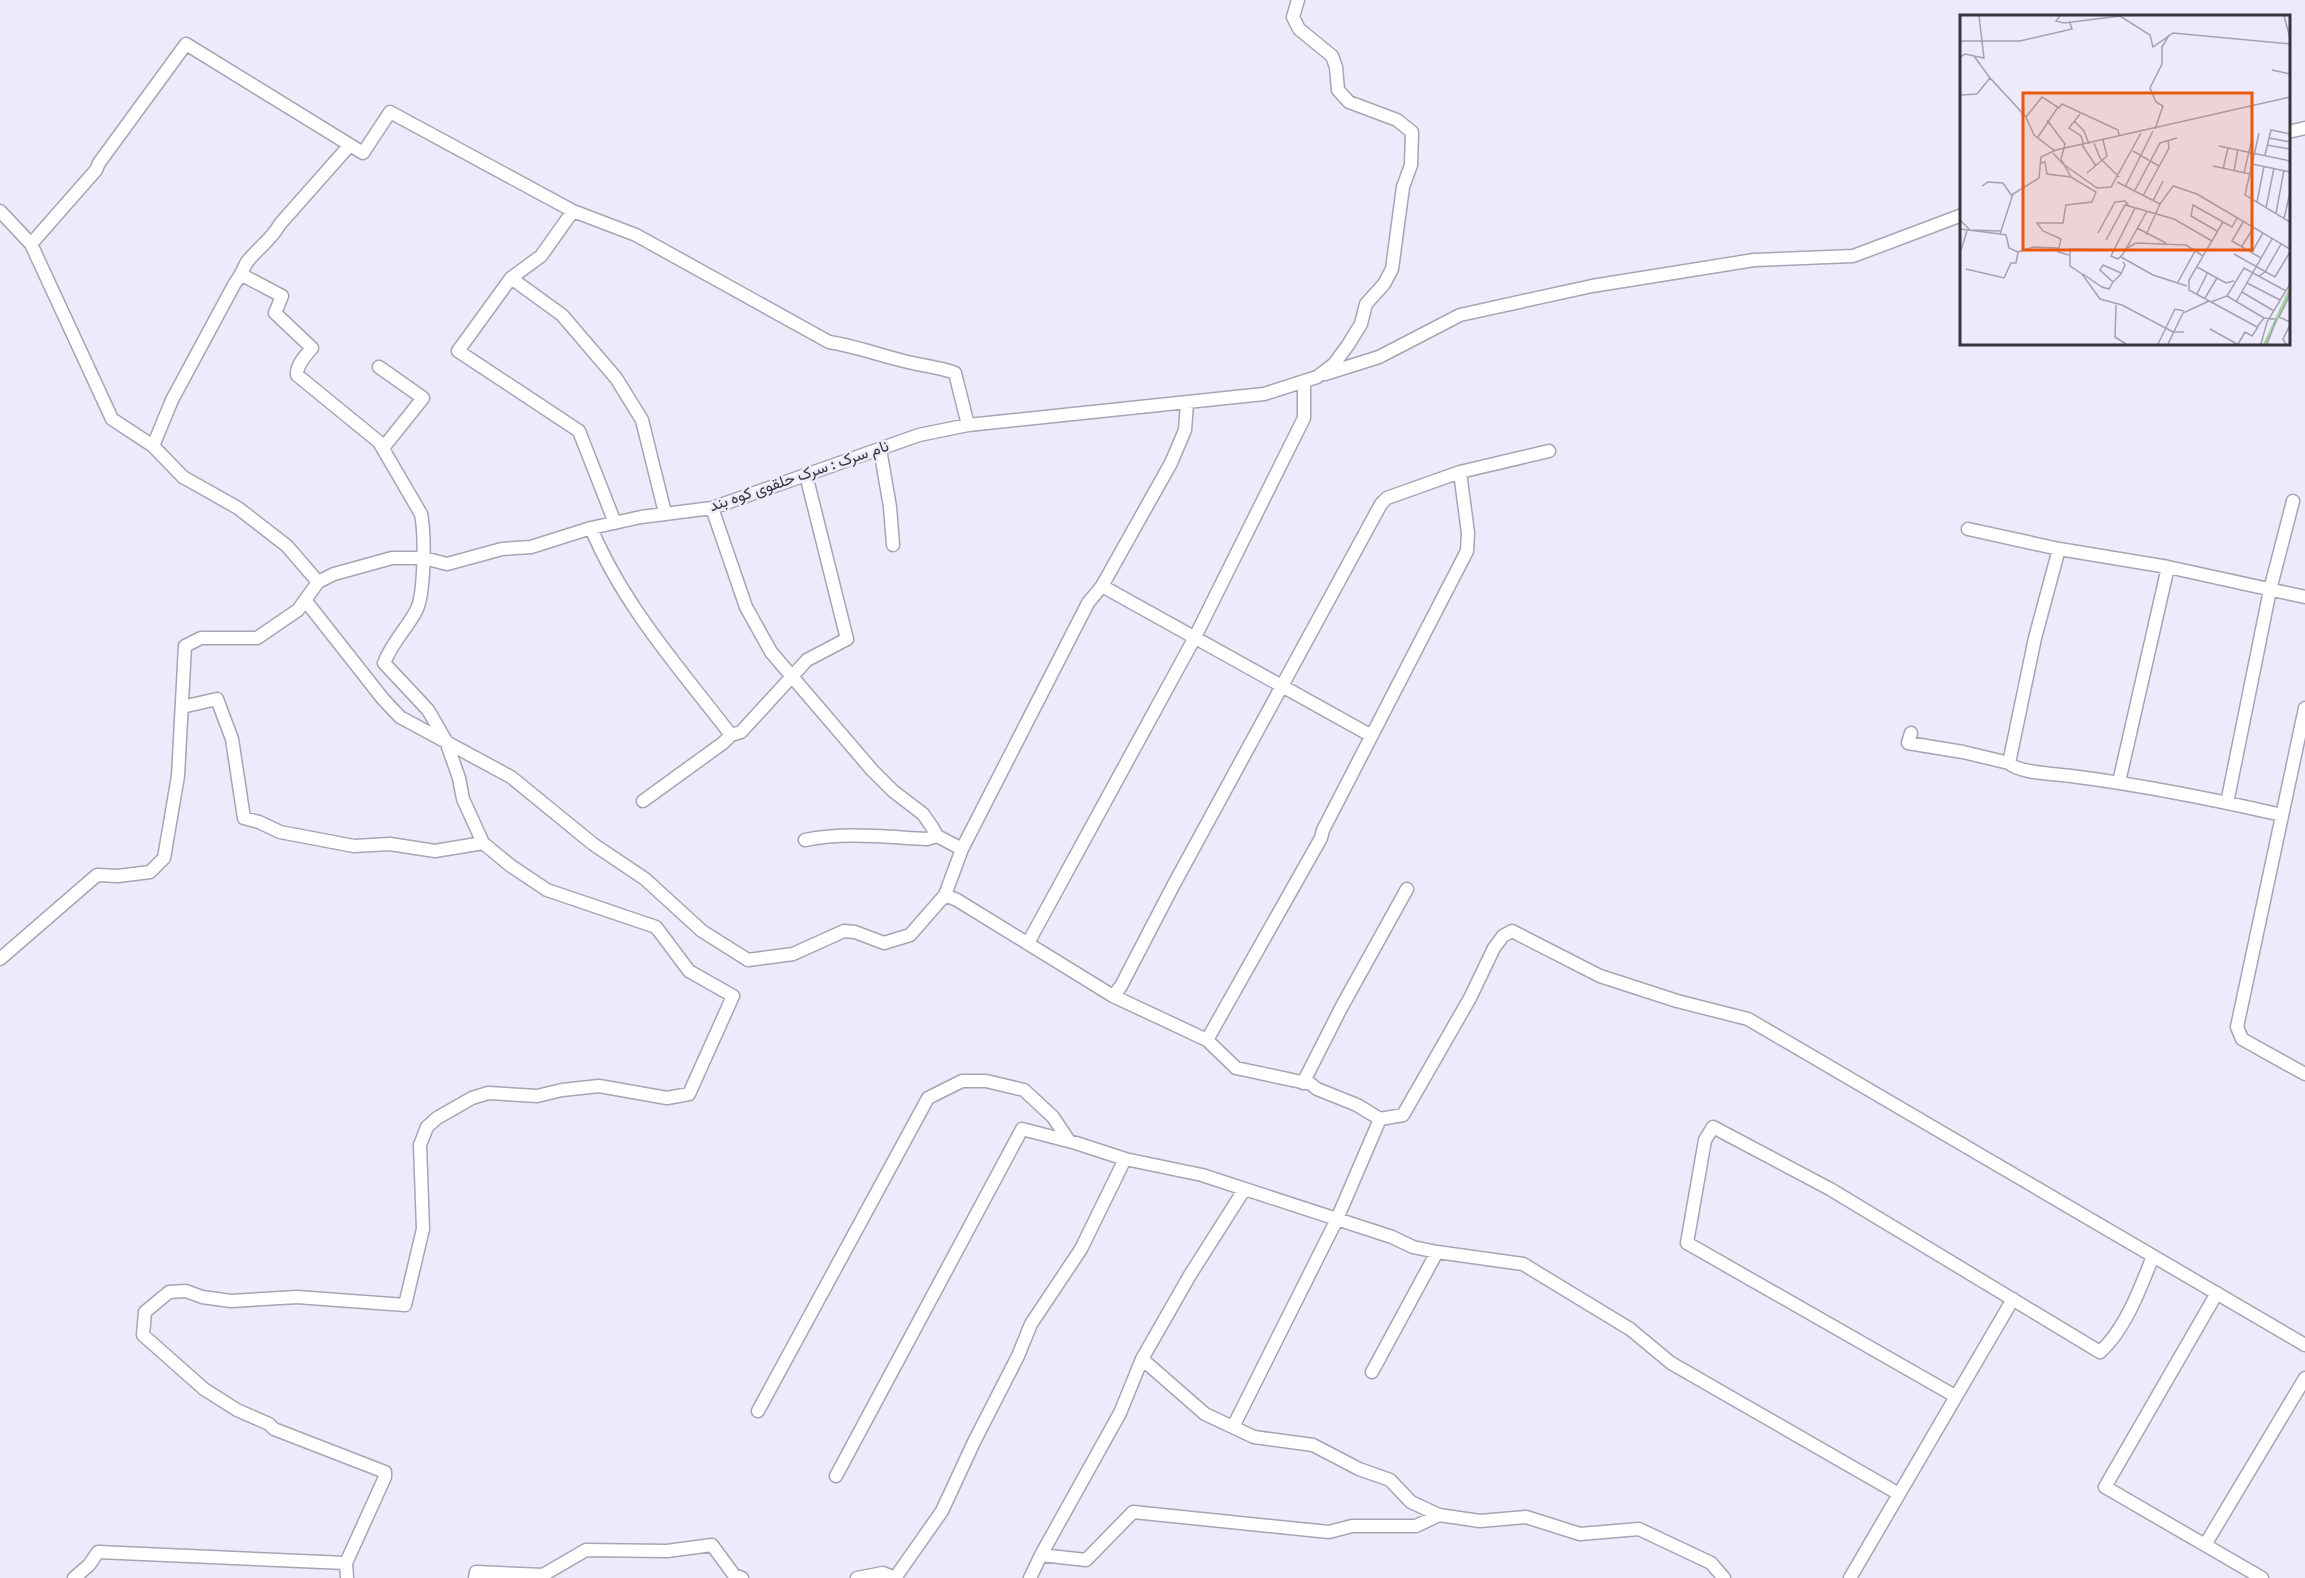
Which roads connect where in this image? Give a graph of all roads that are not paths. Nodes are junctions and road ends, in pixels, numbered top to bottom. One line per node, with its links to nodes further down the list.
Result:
1 (1298, 0): 12 (street, نام سرک : سرک حلقوی کوه بند)
2 (2305, 128): 3 (street)
3 (2290, 132)
4 (349, 146): 6 (street); 8 (street); 9 (street)
5 (0, 211): 8 (street)
6 (573, 211): 10 (street); 15 (street)
7 (1960, 216): 12 (street)
8 (31, 244): 16 (street)
9 (242, 274): 16 (street); 17 (street)
10 (511, 278): 24 (street); 25 (street)
11 (379, 367): 17 (street)
12 (1317, 377): 13 (street, نام سرک : سرک حلقوی کوه بند)
13 (1304, 381): 14 (street, نام سرک : سرک حلقوی کوه بند); 37 (street)
14 (1187, 403): 15 (street, نام سرک : سرک حلقوی کوه بند); 33 (street)
15 (968, 425): 18 (street, نام سرک : سرک حلقوی کوه بند)
16 (153, 446): 32 (street)
17 (383, 448): 30 (street)
18 (880, 449): 21 (street, نام سرک : سرک حلقوی کوه بند); 28 (street)
19 (1549, 451): 20 (street)
20 (1460, 472): 39 (street); 44 (street)
21 (806, 475): 23 (street, نام سرک : سرک حلقوی کوه بند); 38 (street)
22 (2293, 501): 34 (street)
23 (712, 508): 24 (street, نام سرک : سرک حلقوی کوه بند); 38 (street)
24 (665, 513): 25 (street, نام سرک : سرک حلقوی کوه بند)
25 (615, 524): 26 (street, نام سرک : سرک حلقوی کوه بند)
26 (591, 528): 30 (street, نام سرک : سرک حلقوی کوه بند); 43 (street)
27 (1968, 529): 29 (street)
28 (893, 545)
29 (2059, 549): 31 (street); 46 (street)
30 (424, 558): 32 (street, نام سرک : سرک حلقوی کوه بند); 45 (street)
31 (2168, 567): 34 (street); 47 (street)
32 (318, 582): 36 (street)
33 (1101, 586): 37 (street); 54 (street)
34 (2270, 590): 35 (street); 49 (street)
35 (2305, 597)
36 (305, 600): 40 (street); 45 (street)
37 (1194, 639): 39 (street); 57 (street)
38 (792, 676): 43 (street); 51 (street)
39 (1283, 687): 44 (street); 59 (street)
40 (182, 707): 53 (street); 58 (street)
41 (2305, 712): 50 (street)
42 (1911, 733): 46 (street)
43 (731, 735): 48 (street)
44 (1370, 735): 60 (street)
45 (446, 741): 53 (street); 56 (street)
46 (2009, 763): 47 (street)
47 (2119, 782): 49 (street)
48 (643, 801)
49 (2227, 803): 50 (street)
50 (2282, 815): 61 (street)
51 (937, 836): 52 (street); 54 (street)
52 (805, 840)
53 (483, 843): 84 (street)
54 (962, 849): 56 (street)
55 (1407, 889): 62 (street)
56 (945, 895): 57 (street)
57 (1028, 943): 59 (street)
58 (0, 959)
59 (1113, 996): 60 (street)
60 (1208, 1040): 62 (street)
61 (2305, 1074)
62 (1304, 1083): 63 (street)
63 (1380, 1119): 67 (street); 69 (street)
64 (1069, 1141): 65 (street); 77 (street); 79 (street)
65 (1125, 1159): 66 (street); 90 (street)
66 (1244, 1190): 67 (street); 73 (street)
67 (1337, 1219): 68 (street); 78 (street)
68 (1437, 1252): 74 (street); 80 (street)
69 (2152, 1256): 70 (street); 71 (street)
70 (2217, 1293): 72 (street); 82 (street)
71 (2013, 1299): 76 (street); 76 (street)
72 (2305, 1345)
73 (1142, 1359): 78 (street); 83 (street)
74 (1372, 1372)
75 (2305, 1378): 82 (street)
76 (1955, 1396): 80 (street)
77 (758, 1411)
78 (1233, 1427): 81 (street)
79 (836, 1476)
80 (1899, 1494): 93 (street)
81 (1439, 1515): 83 (street); 92 (street)
82 (2205, 1545): 94 (street)
83 (1041, 1555): 91 (street)
84 (346, 1563): 85 (street); 86 (street)
85 (74, 1578)
86 (347, 1578)
87 (475, 1578): 88 (street)
88 (742, 1578)
89 (857, 1578): 90 (street)
90 (895, 1578)
91 (1030, 1578)
92 (1724, 1578)
93 (1850, 1578)
94 (2262, 1578)

